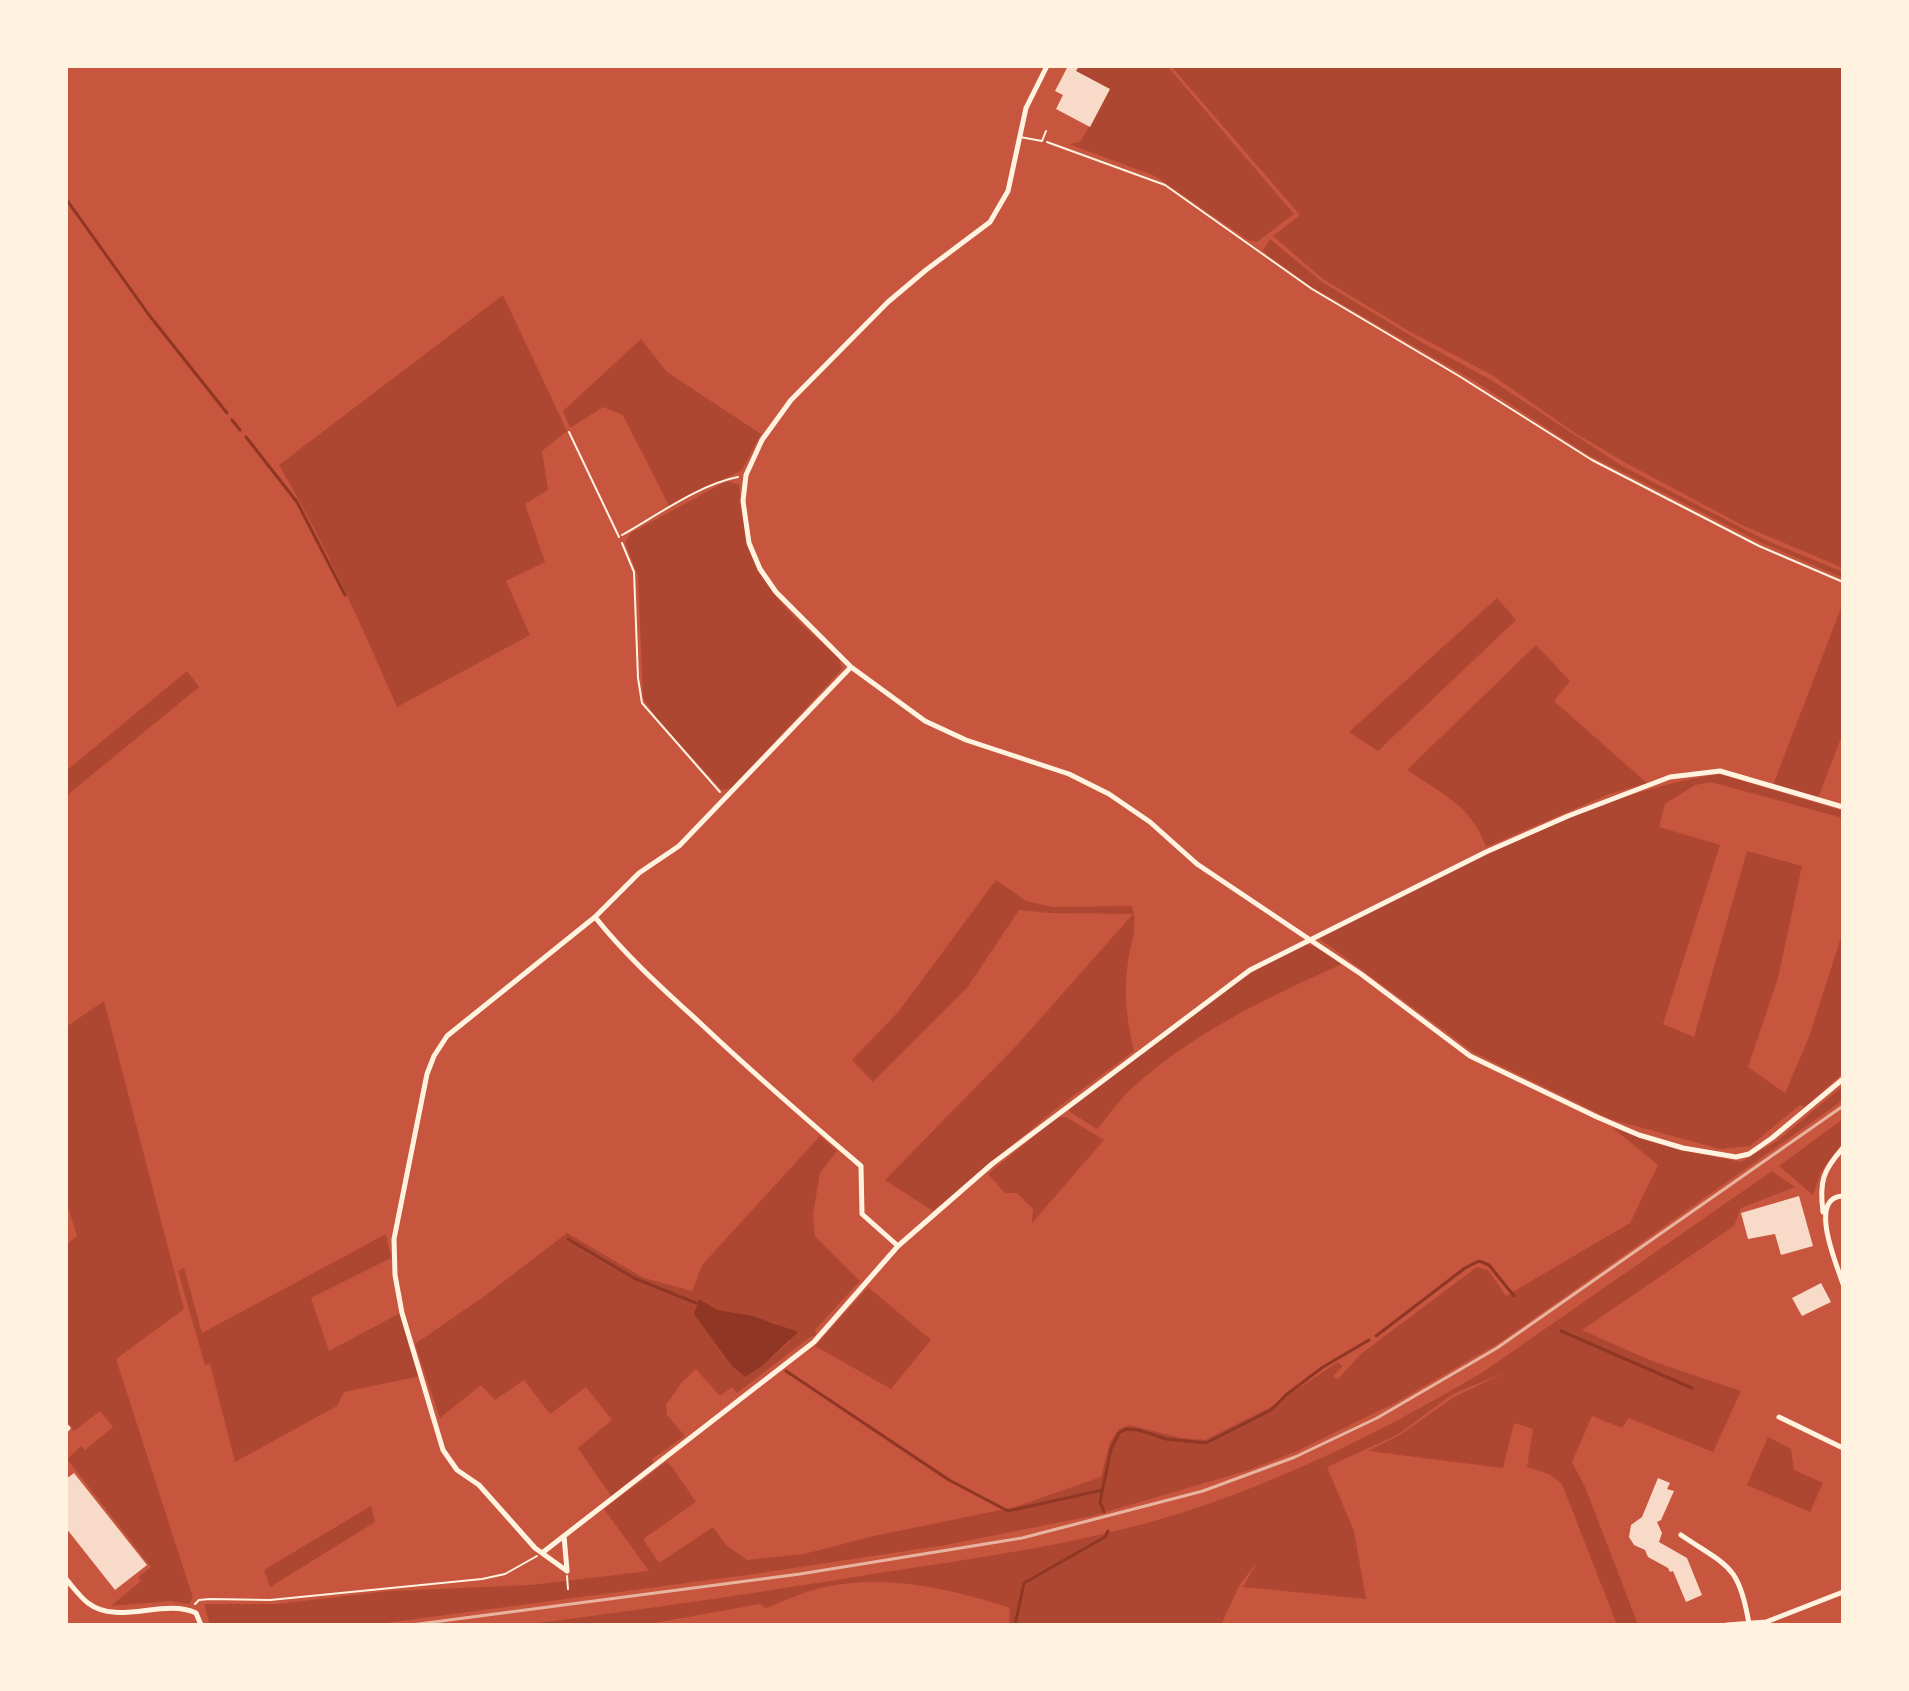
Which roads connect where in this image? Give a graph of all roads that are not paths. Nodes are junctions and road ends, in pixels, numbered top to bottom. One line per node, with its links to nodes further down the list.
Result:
1 (1047, 66): 3 (street)
2 (1046, 131): 3 (lane)
3 (1019, 137): 6 (street)
4 (569, 432): 5 (lane)
5 (619, 537)
6 (851, 667): 8 (street); 9 (street)
7 (1843, 807): 9 (street)
8 (595, 917): 14 (street); 20 (street)
9 (1309, 939): 10 (street); 14 (street)
10 (1843, 1079)
11 (1843, 1148): 13 (street)
12 (1843, 1196): 13 (street)
13 (1823, 1217): 15 (street)
14 (898, 1246): 18 (street)
15 (1843, 1284)
16 (1779, 1417): 17 (street)
17 (1843, 1448)
18 (563, 1535): 20 (street); 20 (street)
19 (1681, 1535): 23 (street)
20 (542, 1553)
21 (66, 1579): 24 (street)
22 (1843, 1592): 23 (street)
23 (1749, 1624): 25 (street)
24 (201, 1625)
25 (1727, 1625)

